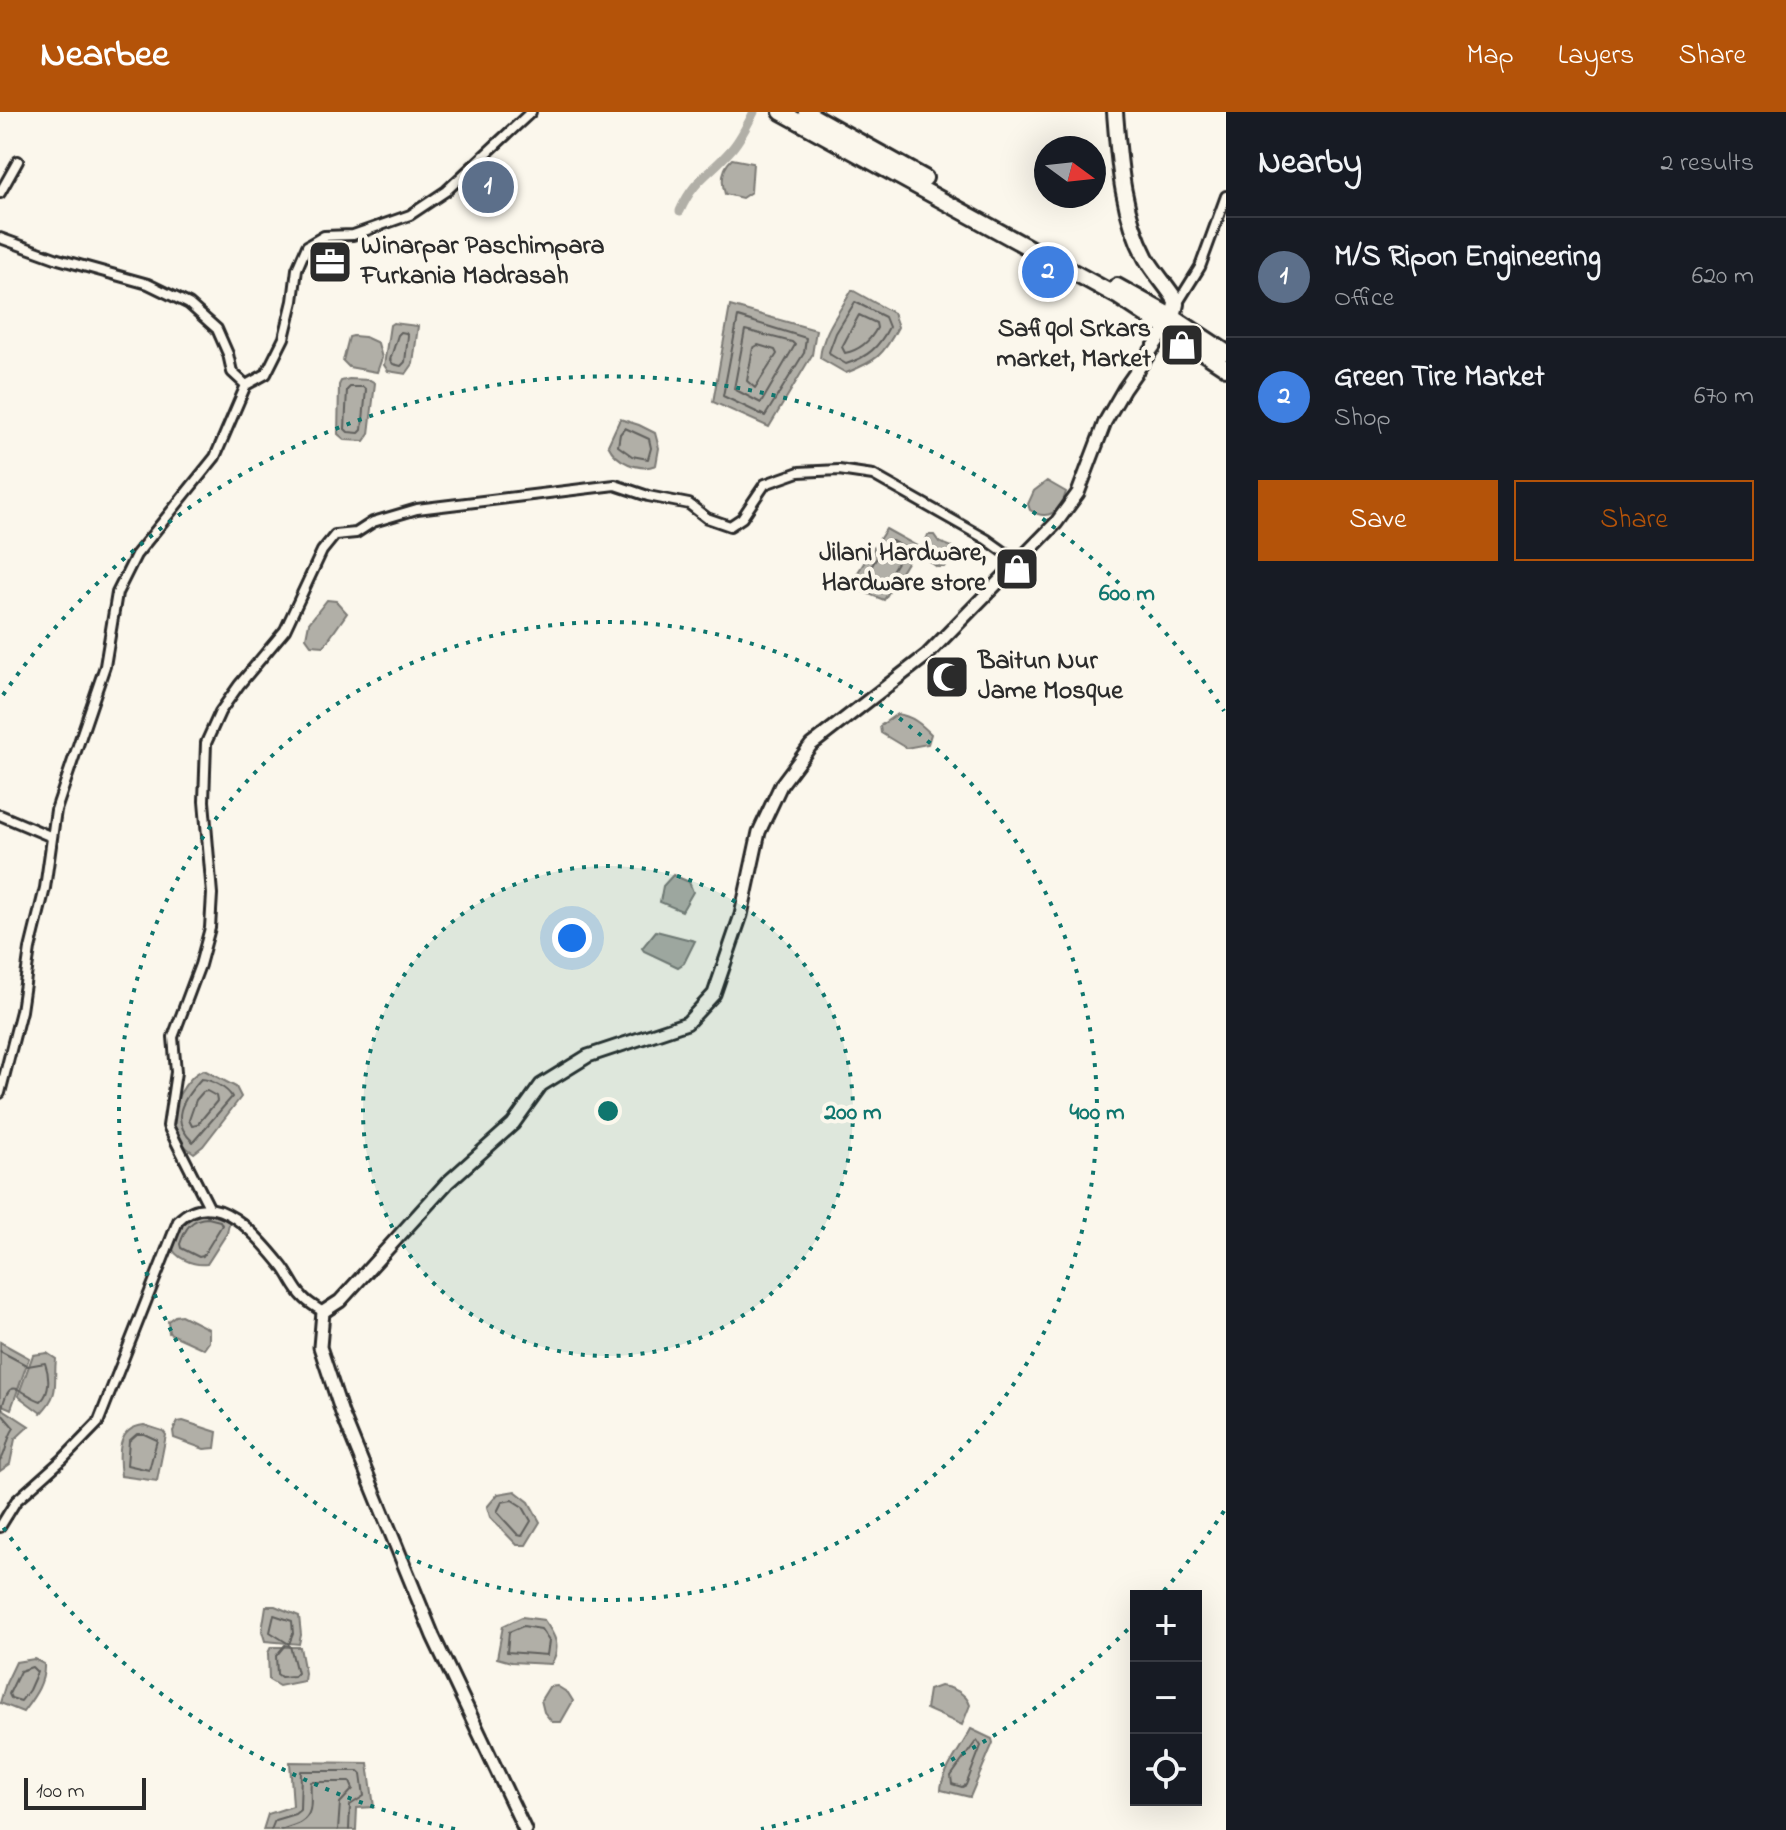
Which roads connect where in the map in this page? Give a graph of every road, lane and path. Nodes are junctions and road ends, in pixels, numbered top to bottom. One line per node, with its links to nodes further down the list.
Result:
1 (531, 112): 12 (street)
2 (781, 112): 9 (highway)
3 (806, 112): 9 (highway)
4 (1115, 112): 9 (highway)
5 (18, 161): 6 (street)
6 (0, 193)
7 (1226, 196): 9 (street)
8 (0, 238): 12 (street)
9 (1172, 316): 10 (highway); 11 (highway); 13 (street)
10 (1226, 352)
11 (1226, 368)
12 (246, 385): 15 (street)
13 (1017, 561): 17 (street); 18 (street)
14 (0, 815): 15 (street)
15 (52, 837): 16 (street)
16 (0, 1093)
17 (209, 1207): 18 (street); 19 (street)
18 (323, 1312): 20 (street)
19 (0, 1527)
20 (525, 1830)

